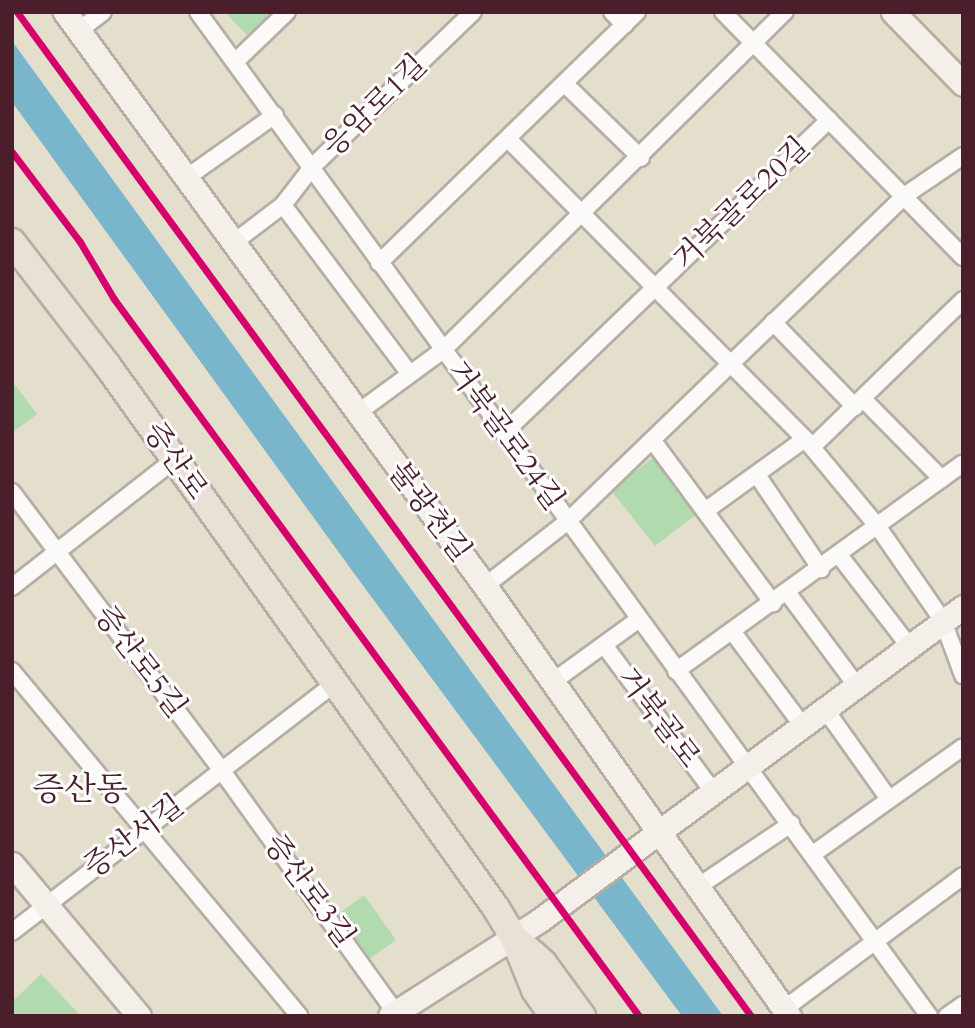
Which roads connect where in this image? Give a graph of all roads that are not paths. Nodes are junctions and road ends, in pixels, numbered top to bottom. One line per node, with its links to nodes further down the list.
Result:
1 (103, 12): 10 (street)
2 (198, 12): 13 (street, 거북골로24길)
3 (287, 12): 13 (street)
4 (473, 12): 21 (street, 응암로1길)
5 (612, 12): 11 (street)
6 (637, 12): 11 (street)
7 (723, 12): 12 (street, 거북골로20길)
8 (785, 12): 12 (street)
9 (893, 12): 15 (street)
10 (72, 21): 22 (street, 불광천길)
11 (625, 25): 14 (street)
12 (754, 44): 17 (street, 거북골로20길); 20 (street)
13 (235, 62): 16 (street, 거북골로24길)
14 (565, 84): 18 (street); 20 (street)
15 (963, 84)
16 (275, 115): 21 (street, 거북골로24길); 22 (street)
17 (829, 120): 23 (street, 거북골로20길); 30 (street, 거북골로20길)
18 (509, 140): 25 (street); 29 (street)
19 (963, 156): 23 (street)
20 (641, 158): 25 (street)
21 (313, 166): 24 (street, 응암로1길); 29 (street, 거북골로24길)
22 (186, 178): 27 (street, 불광천길)
23 (904, 196): 28 (street, 거북골로20길); 32 (street)
24 (284, 205): 27 (street, 응암로1길); 35 (street)
25 (581, 215): 30 (street); 33 (street)
26 (12, 242): 41 (main road, 증산로)
27 (233, 243): 37 (street, 불광천길)
28 (963, 257)
29 (379, 263): 33 (street, 거북골로24길)
30 (656, 289): 34 (street); 38 (street, 거북골로20길)
31 (963, 300): 36 (street)
32 (774, 322): 34 (street); 36 (street)
33 (443, 350): 35 (street, 거북골로24길); 38 (street, 거북골로24길)
34 (731, 362): 39 (street); 40 (street)
35 (410, 374): 37 (street, 거북골로24길)
36 (859, 403): 40 (street); 44 (street)
37 (356, 414): 52 (street, 불광천길)
38 (501, 430): 47 (street, 거북골로24길)
39 (653, 441): 46 (street); 47 (street)
40 (809, 443): 43 (street); 48 (street)
41 (174, 460): 49 (street); 66 (main road, 증산로)
42 (963, 463): 44 (street)
43 (757, 475): 46 (street); 51 (street)
44 (942, 478): 48 (street)
45 (12, 492): 49 (street, 증산로5길)
46 (705, 511): 55 (street)
47 (568, 521): 52 (street, 거북골로24길); 57 (street, 거북골로24길)
48 (878, 527): 50 (street); 58 (street)
49 (57, 554): 53 (street); 72 (street, 증산로5길)
50 (839, 555): 51 (street); 61 (street)
51 (821, 569): 54 (street)
52 (485, 586): 65 (street, 불광천길)
53 (12, 587)
54 (787, 592): 55 (street); 67 (street)
55 (773, 603): 59 (street)
56 (963, 607): 58 (street, 거북골로)
57 (639, 619): 60 (street); 63 (street, 거북골로24길)
58 (943, 621): 61 (street, 거북골로); 64 (street)
59 (732, 631): 63 (street); 69 (street)
60 (604, 645): 65 (street); 73 (street, 거북골로)
61 (909, 646): 67 (street, 거북골로)
62 (12, 671): 76 (street)
63 (676, 671): 71 (street, 거북골로24길)
64 (963, 675)
65 (551, 683): 77 (street, 불광천길)
66 (334, 684): 72 (street); 84 (main road, 증산로)
67 (856, 685): 68 (street, 거북골로)
68 (825, 709): 69 (street, 거북골로); 74 (street)
69 (802, 725): 71 (street, 거북골로)
70 (963, 747): 74 (street)
71 (746, 767): 73 (street, 거북골로); 75 (street, 거북골로24길)
72 (222, 771): 76 (street, 증산서길); 88 (street, 증산로3길)
73 (713, 791): 77 (street, 거북골로)
74 (889, 799): 78 (street)
75 (792, 824): 78 (street, 거북골로24길); 81 (street)
76 (142, 830): 82 (street, 증산서길); 90 (street)
77 (650, 838): 81 (street, 불광천길); 84 (street, 거북골로)
78 (813, 855): 85 (street, 거북골로24길)
79 (12, 864): 82 (street)
80 (963, 876): 85 (street)
81 (696, 888): 87 (street, 불광천길)
82 (45, 904): 83 (street, 증산서길); 89 (street)
83 (12, 932)
84 (513, 936): 88 (street, 증산로3길); 91 (main road, 증산로); 92 (main road, 증산로)
85 (874, 941): 87 (street); 93 (street, 거북골로24길)
86 (963, 1005): 94 (street)
87 (786, 1012)
88 (394, 1014)
89 (139, 1016)
90 (299, 1016)
91 (553, 1016)
92 (582, 1016)
93 (929, 1016)
94 (947, 1016)

